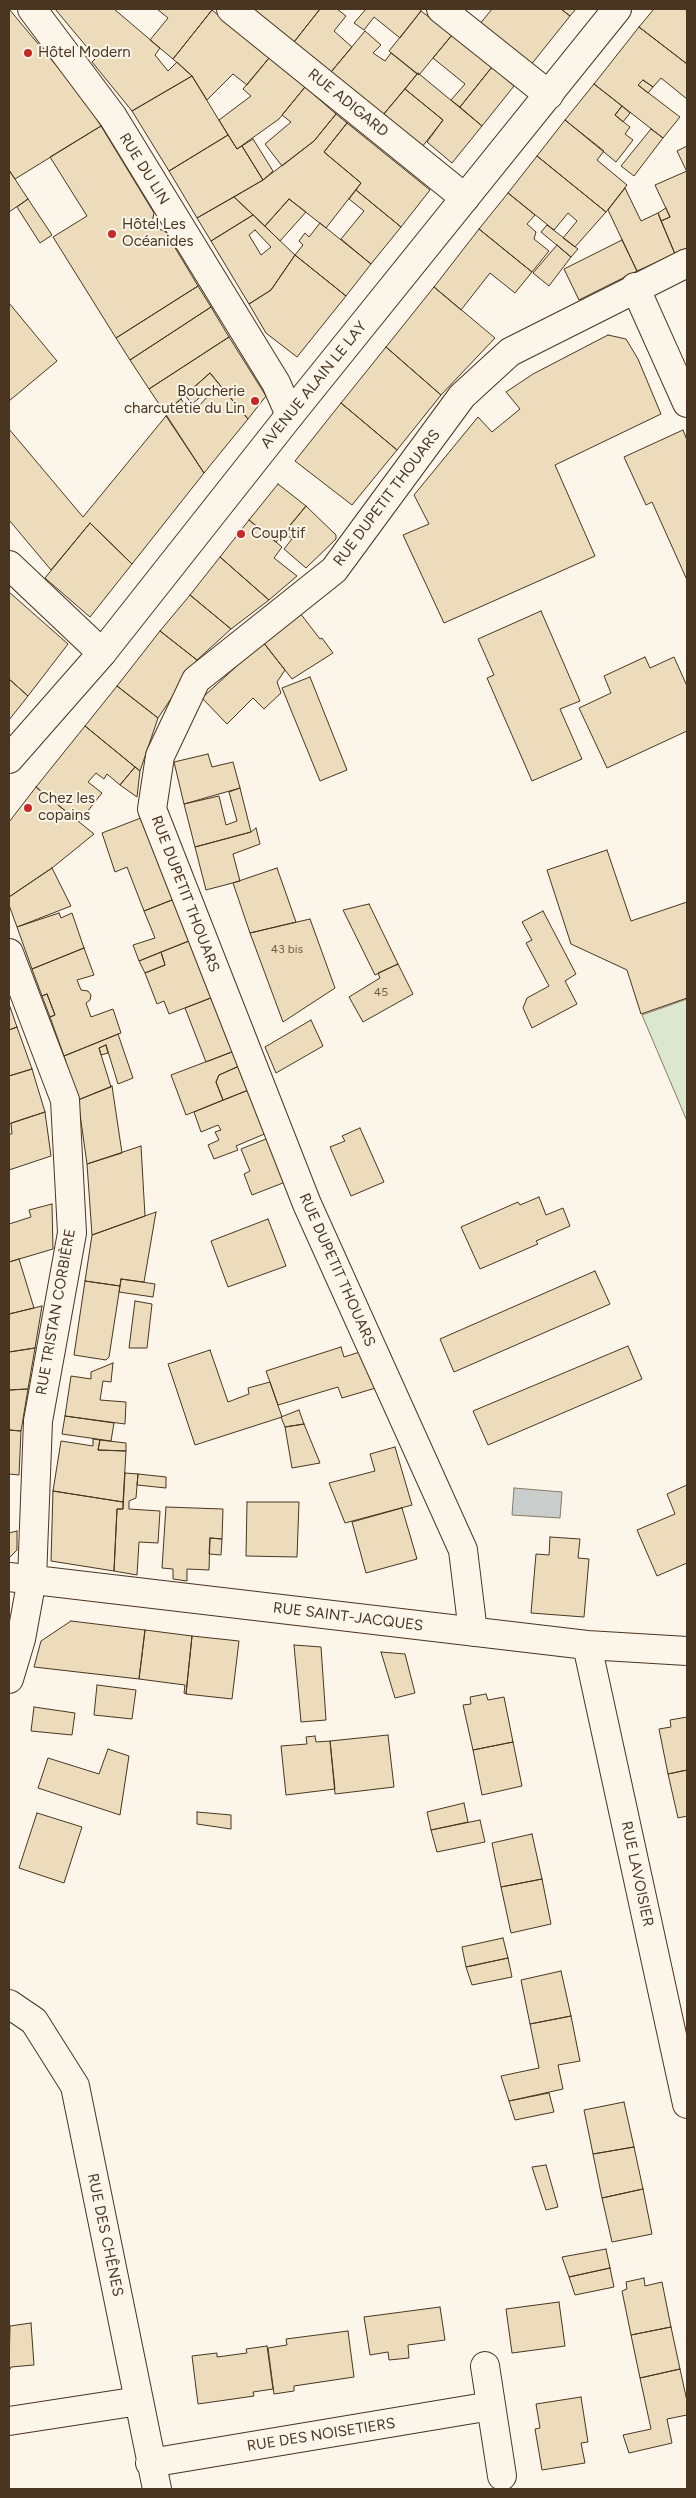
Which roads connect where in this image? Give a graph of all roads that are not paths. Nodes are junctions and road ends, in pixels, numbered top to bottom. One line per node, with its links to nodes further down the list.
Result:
1 (32, 9): 10 (street, RUE DU LIN)
2 (231, 9): 6 (street, RUE ADIGARD)
3 (441, 9): 5 (street)
4 (617, 9): 5 (street, AVENUE ALAIN LE LAY)
5 (549, 95): 6 (street, AVENUE ALAIN LE LAY)
6 (464, 198): 10 (street, AVENUE ALAIN LE LAY)
7 (687, 263): 8 (street, RUE DUPETIT THOUARS)
8 (635, 287): 9 (street); 16 (street, RUE DUPETIT THOUARS)
9 (687, 403)
10 (290, 415): 12 (street, AVENUE ALAIN LE LAY)
11 (9, 565): 12 (street)
12 (102, 653): 13 (street, AVENUE ALAIN LE LAY)
13 (9, 759)
14 (9, 953): 15 (street, RUE TRISTAN CORBIÈRE)
15 (20, 1578): 16 (street, RUE SAINT-JACQUES); 19 (street, RUE TRISTAN CORBIÈRE)
16 (473, 1632): 17 (street, RUE SAINT-JACQUES)
17 (587, 1645): 18 (street, RUE SAINT-JACQUES); 21 (street, RUE LAVOISIER)
18 (687, 1651)
19 (9, 1679)
20 (9, 2004): 23 (street, RUE DES CHÊNES)
21 (687, 2104)
22 (485, 2366): 24 (street)
23 (139, 2401): 25 (street); 26 (street, RUE DES CHÊNES)
24 (492, 2406): 26 (street, RUE DES NOISETIERS); 27 (street)
25 (9, 2421)
26 (150, 2463): 28 (street, RUE DES CHÊNES)
27 (502, 2476)
28 (157, 2489)

